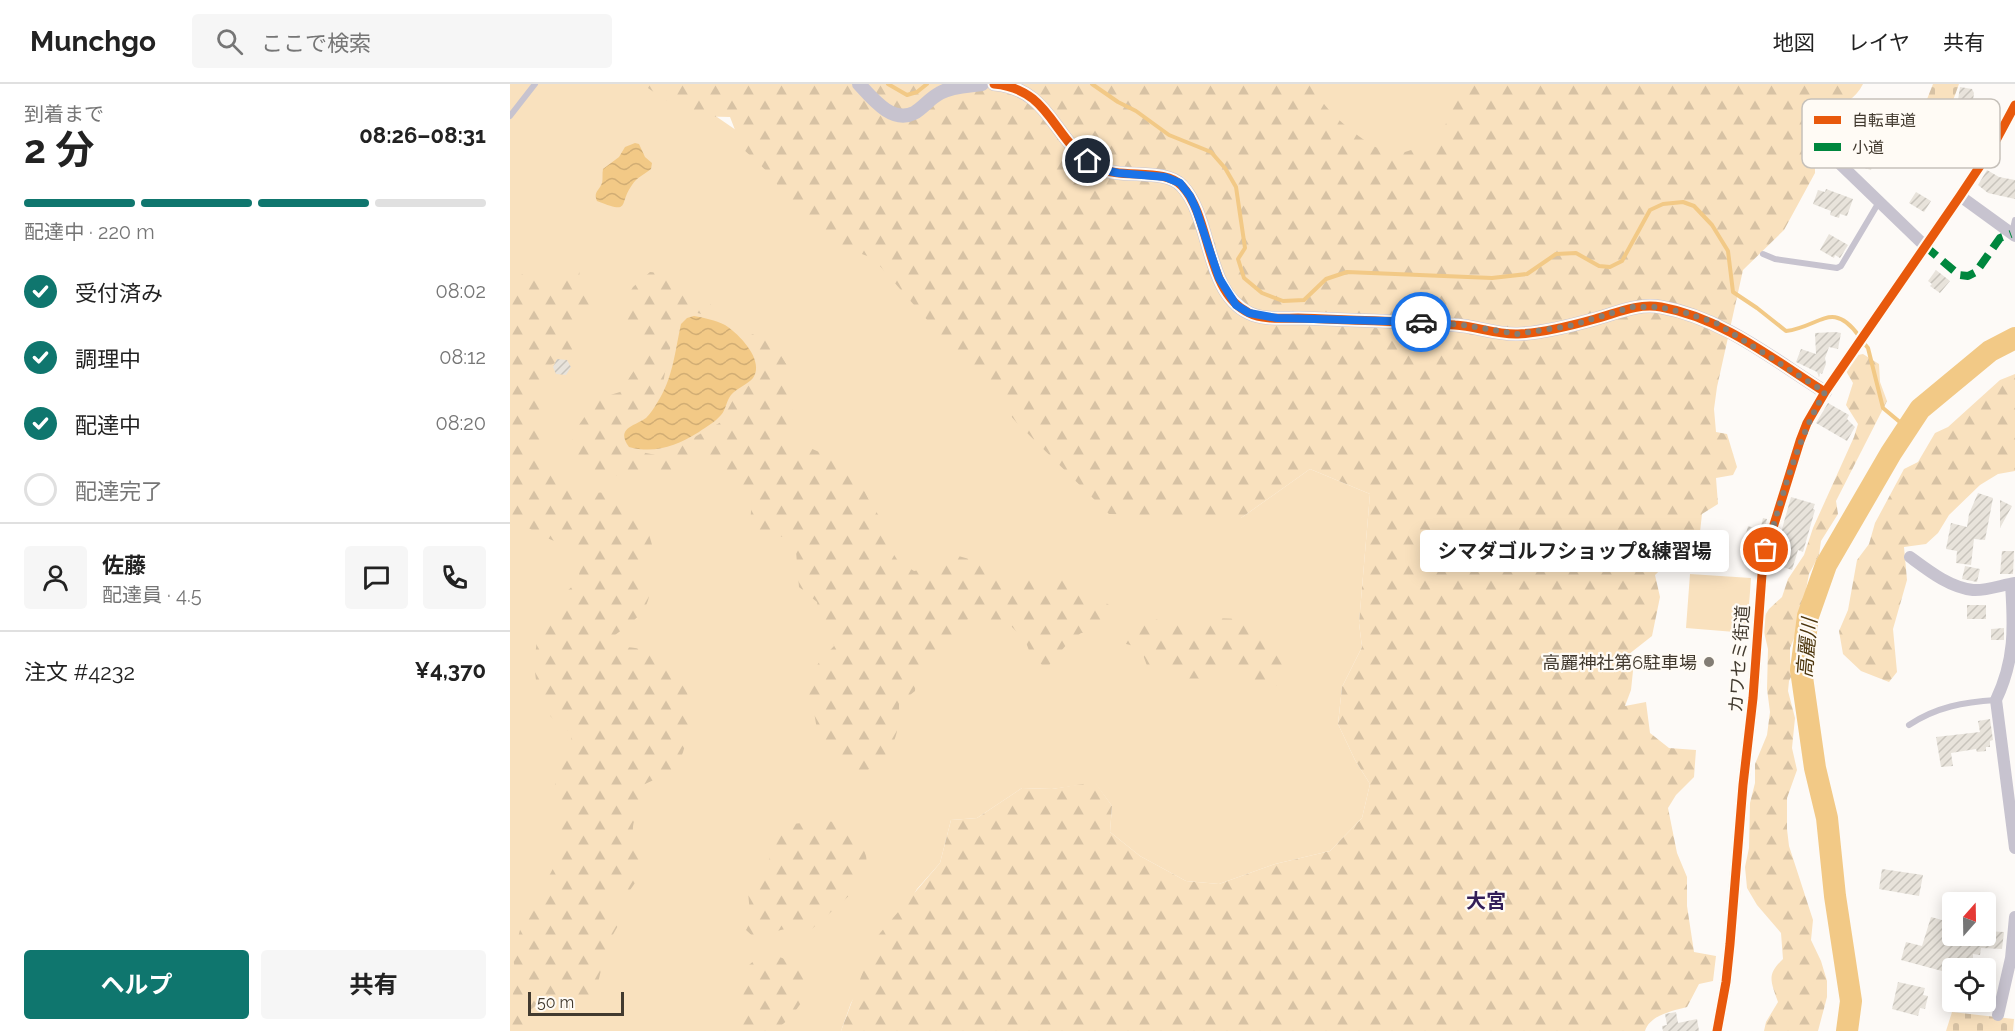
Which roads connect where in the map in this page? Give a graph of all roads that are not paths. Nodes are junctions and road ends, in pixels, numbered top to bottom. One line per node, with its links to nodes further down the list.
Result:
1 (535, 84): 6 (lane)
2 (859, 84): 3 (street)
3 (982, 84)
4 (994, 84): 16 (street)
5 (2015, 106): 7 (street, カワセミ街道)
6 (510, 116)
7 (2000, 133)
8 (1844, 168): 11 (street)
9 (1979, 168): 10 (street, カワセミ街道)
10 (1960, 196): 13 (street); 14 (street, カワセミ街道)
11 (1879, 202): 14 (street); 15 (lane)
12 (2015, 220): 13 (lane)
13 (2013, 235)
14 (1925, 246): 16 (street, カワセミ街道)
15 (1763, 254)
16 (1825, 392): 24 (street, カワセミ街道)
17 (1910, 557): 18 (street)
18 (2013, 583): 19 (street)
19 (1996, 700): 20 (lane); 21 (street)
20 (1909, 725)
21 (2015, 848)
22 (2015, 917): 23 (street)
23 (1998, 1015)
24 (1717, 1031)

